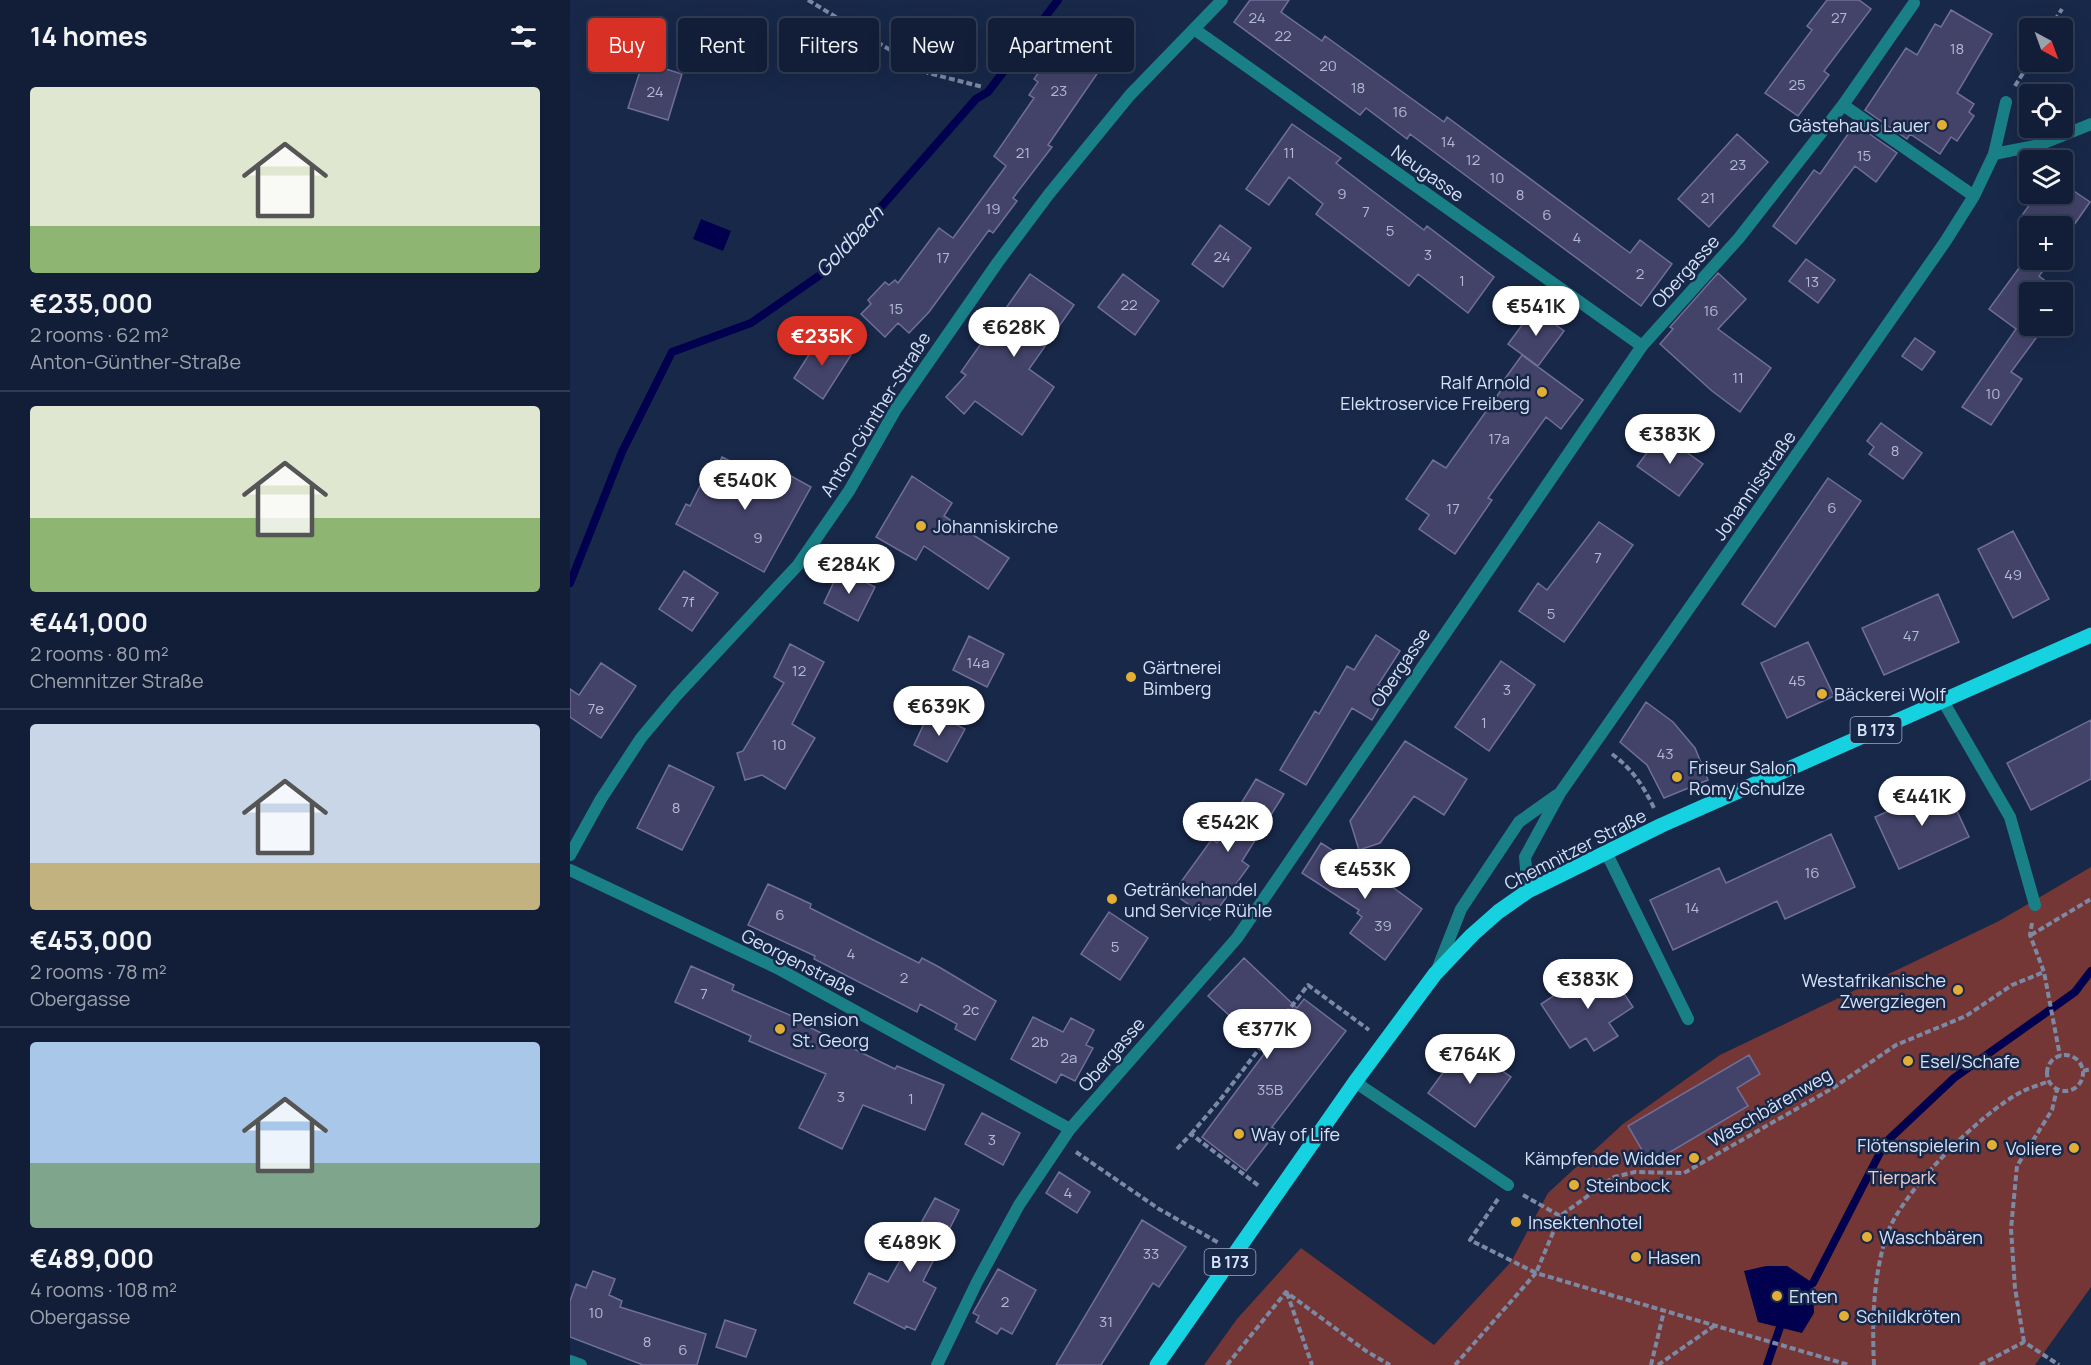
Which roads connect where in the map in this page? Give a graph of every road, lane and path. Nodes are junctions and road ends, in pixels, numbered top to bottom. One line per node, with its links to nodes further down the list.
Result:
1 (808, 0): 8 (path)
2 (1222, 0): 6 (street, Anton-Günther-Straße)
3 (1914, 3): 10 (street, Obergasse)
4 (2062, 9): 5 (path)
5 (2056, 18)
6 (1194, 29): 14 (street, Neugasse); 21 (street, Anton-Günther-Straße)
7 (2024, 72): 9 (path)
8 (983, 87)
9 (2006, 102): 12 (street, Johannisstraße)
10 (1843, 105): 13 (street); 14 (street, Obergasse)
11 (2091, 124): 12 (street)
12 (1994, 154): 13 (street, Johannisstraße)
13 (1974, 196): 17 (street, Johannisstraße)
14 (1642, 346): 37 (street, Obergasse)
15 (2091, 635): 16 (main road, Chemnitzer Straße / B 173)
16 (1944, 701): 19 (main road, Chemnitzer Straße / B 173); 25 (street)
17 (1596, 742): 18 (street, Johannisstraße); 19 (path)
18 (1560, 793): 23 (street, Johannisstraße); 28 (street, Johannisstraße)
19 (1662, 825): 20 (main road, Chemnitzer Straße / B 173)
20 (1606, 852): 23 (main road, Chemnitzer Straße / B 173); 29 (street)
21 (570, 855)
22 (570, 870): 37 (street, Georgenstraße)
23 (1528, 891): 28 (main road, Chemnitzer Straße / B 173)
24 (2091, 899): 26 (path)
25 (2035, 905): 26 (path)
26 (2030, 935): 27 (path)
27 (2044, 972): 31 (path); 42 (path, Waschbärenweg)
28 (1435, 974): 30 (main road, Chemnitzer Straße / B 173)
29 (1688, 1019)
30 (1385, 1042): 34 (main road, Chemnitzer Straße / B 173); 38 (path)
31 (2060, 1056): 33 (path); 35 (path)
32 (2091, 1069): 33 (path)
33 (2083, 1071): 36 (path)
34 (1355, 1082): 40 (street); 41 (main road, Chemnitzer Straße / B 173)
35 (2049, 1082): 36 (path); 60 (path)
36 (2057, 1089): 48 (path)
37 (1070, 1129): 43 (path); 51 (street, Obergasse)
38 (1191, 1134): 39 (path); 41 (path)
39 (1177, 1149)
40 (1508, 1185): 42 (path); 44 (path)
41 (1274, 1197): 43 (main road, Chemnitzer Straße / B 173)
42 (1560, 1216): 44 (path)
43 (1238, 1251): 52 (main road, Chemnitzer Straße / B 173)
44 (1536, 1273): 46 (path); 56 (path)
45 (1286, 1292): 53 (path); 54 (path); 55 (path)
46 (1664, 1311): 47 (path); 57 (path)
47 (1715, 1326): 58 (path); 59 (path)
48 (2024, 1342): 61 (path); 62 (path)
49 (570, 1361): 50 (street)
50 (581, 1365)
51 (937, 1365)
52 (1157, 1365)
53 (1227, 1365)
54 (1312, 1365)
55 (1390, 1365)
56 (1455, 1365)
57 (1651, 1365)
58 (1658, 1365)
59 (1849, 1365)
60 (1874, 1365)
61 (1980, 1365)
62 (2059, 1365)

